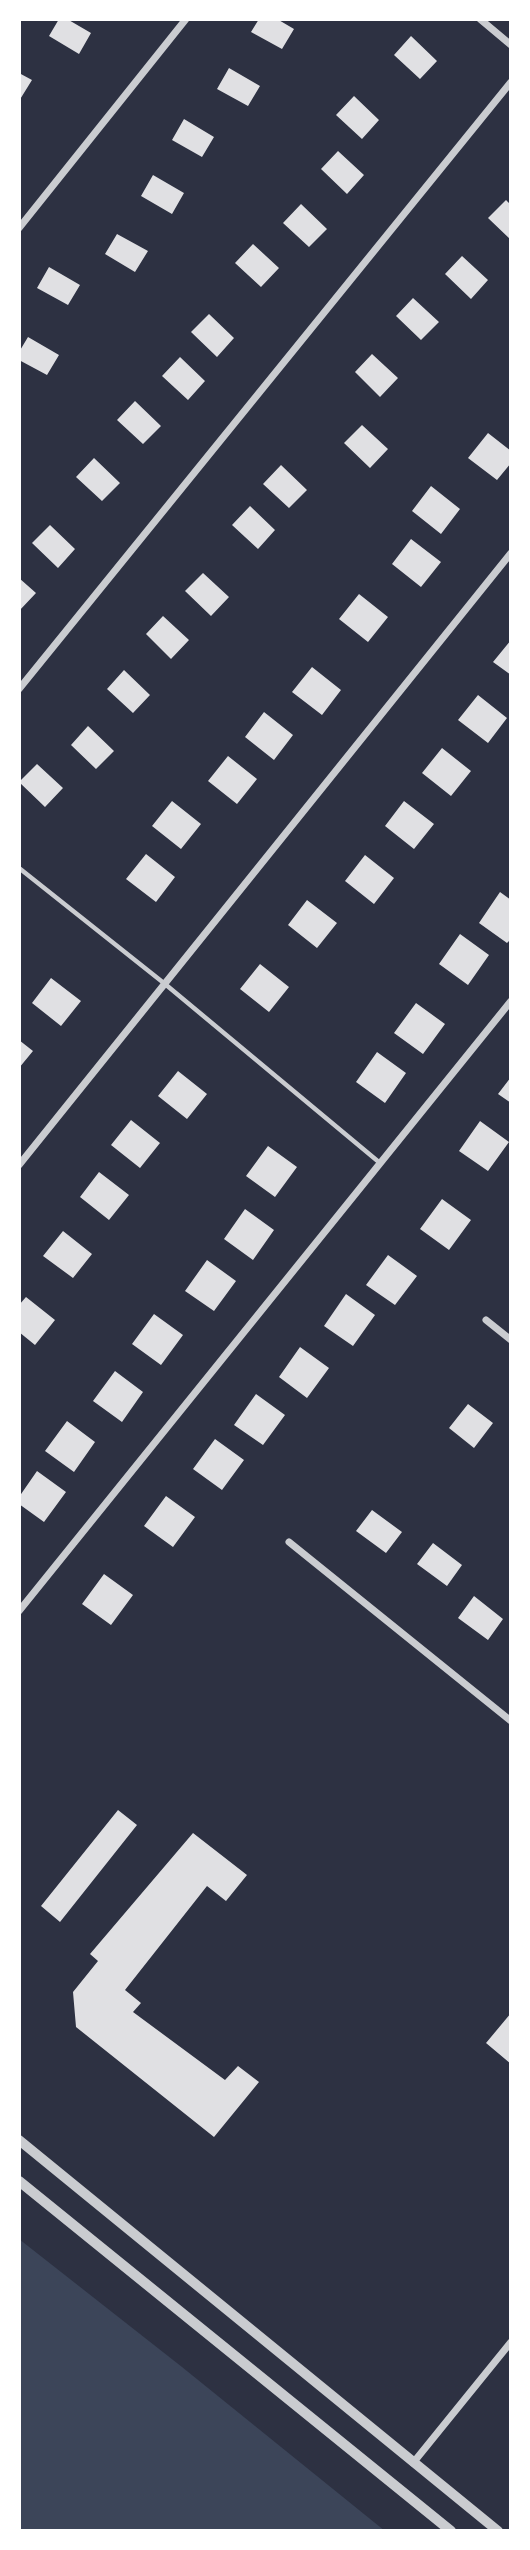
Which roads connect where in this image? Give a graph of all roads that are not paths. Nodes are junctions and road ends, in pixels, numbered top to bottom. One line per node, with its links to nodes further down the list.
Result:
1 (186, 19): 5 (street)
2 (480, 19): 3 (street)
3 (511, 45)
4 (511, 82): 7 (street)
5 (19, 228)
6 (511, 552): 9 (street)
7 (19, 690)
8 (19, 869): 9 (lane)
9 (165, 984): 11 (lane); 12 (street)
10 (511, 1001): 11 (street)
11 (380, 1163): 16 (street)
12 (19, 1165)
13 (486, 1320): 14 (street)
14 (511, 1340)
15 (289, 1542): 17 (street)
16 (19, 1611)
17 (511, 1721)
18 (19, 2140): 21 (street)
19 (19, 2182): 22 (street)
20 (511, 2342): 21 (street)
21 (413, 2463): 23 (street)
22 (451, 2531)
23 (498, 2531)

